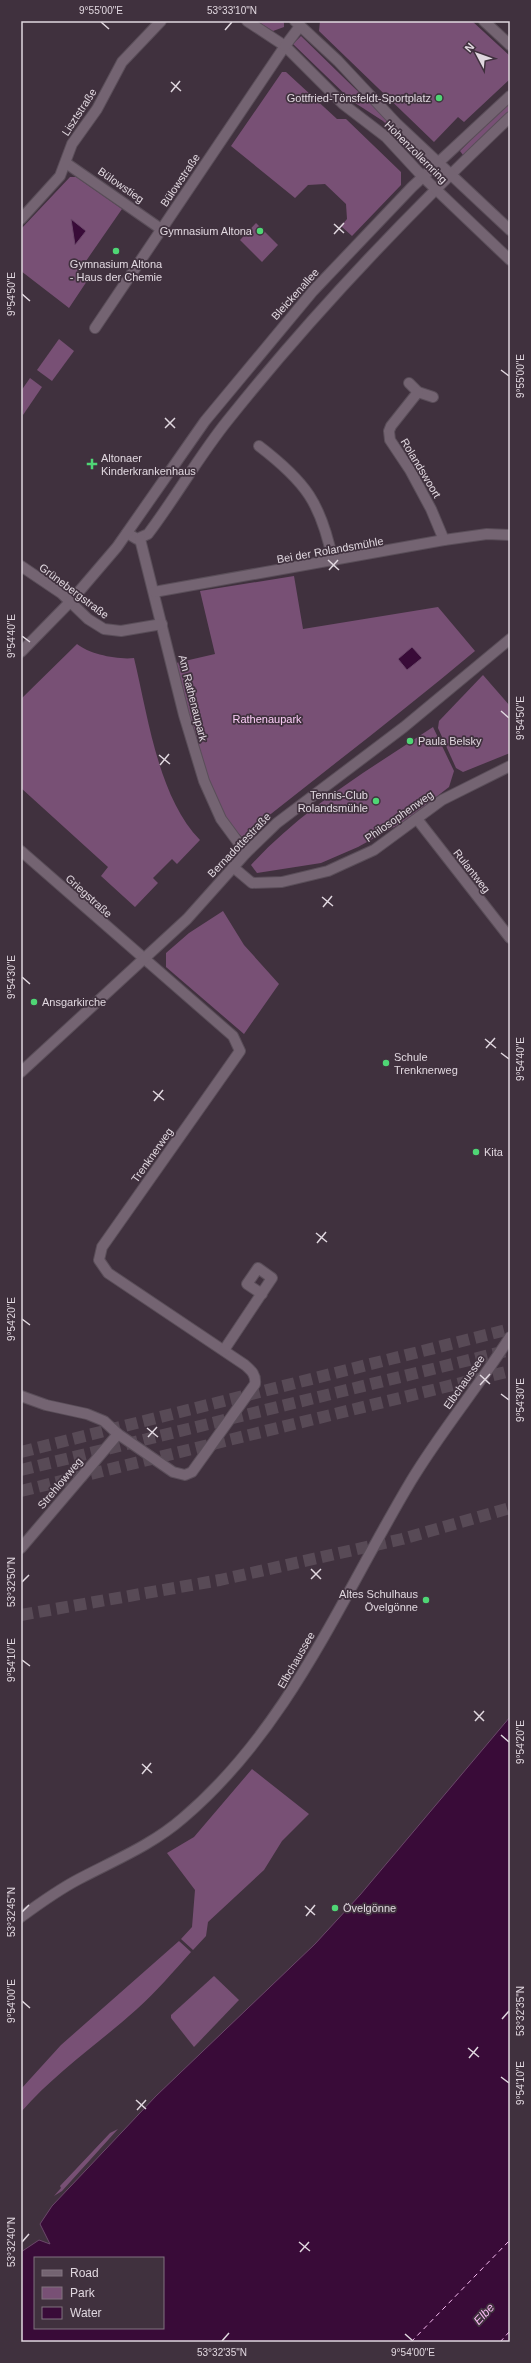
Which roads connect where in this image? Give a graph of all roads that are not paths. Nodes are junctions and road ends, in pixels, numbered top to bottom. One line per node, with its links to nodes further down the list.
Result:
1 (161, 21): 9 (street, Lisztstraße)
2 (247, 21): 6 (street, Hohenzollernring)
3 (484, 21): 5 (street)
4 (300, 23): 6 (street, Hohenzollernring); 10 (street, Hohenzollernring)
5 (510, 45)
6 (286, 46): 12 (street, Hohenzollernring); 15 (street, Bülowstraße)
7 (510, 96): 10 (street, Bleickenallee)
8 (510, 117): 11 (street)
9 (66, 163): 14 (street, Lisztstraße); 15 (street, Bülowstieg)
10 (438, 163): 11 (street, Hohenzollernring); 12 (street, Bleickenallee)
11 (451, 174): 13 (street); 16 (street, Hohenzollernring)
12 (423, 177): 13 (street, Hohenzollernring); 23 (street, Bleickenallee)
13 (435, 189): 17 (street, Hohenzollernring); 25 (street)
14 (21, 219)
15 (161, 229): 18 (street, Bülowstraße)
16 (510, 230)
17 (510, 260)
18 (95, 328)
19 (409, 383): 20 (street)
20 (418, 392): 21 (street); 26 (street, Rolandswoort)
21 (433, 397)
22 (259, 446): 27 (street)
23 (127, 533): 25 (street); 30 (street, Bleickenallee)
24 (510, 535): 26 (street, Bei der Rolandsmühle)
25 (140, 539): 29 (street, Am Rathenaupark)
26 (444, 540): 27 (street, Bei der Rolandsmühle)
27 (333, 561): 29 (street, Bei der Rolandsmühle)
28 (21, 566): 30 (street, Grünebergstraße)
29 (154, 592): 31 (street, Am Rathenaupark)
30 (70, 602): 31 (street, Grünebergstraße); 33 (street, Bleickenallee)
31 (162, 624): 37 (street, Am Rathenaupark)
32 (510, 639): 37 (street, Bernadottestraße)
33 (21, 652)
34 (510, 766): 35 (street, Philosophenweg)
35 (417, 819): 38 (street, Philosophenweg); 39 (street, Rulantweg)
36 (21, 851): 40 (street, Griegstraße)
37 (246, 853): 38 (street, Bernadottestraße)
38 (233, 867): 40 (street, Bernadottestraße)
39 (510, 938)
40 (144, 957): 41 (street, Bernadottestraße); 44 (street, Trenknerweg)
41 (21, 1072)
42 (262, 1294): 44 (street)
43 (510, 1337): 48 (street, Elbchaussee)
44 (224, 1350): 46 (street, Trenknerweg)
45 (21, 1396): 46 (street, Trenknerweg)
46 (118, 1434): 47 (street, Strehlowweg)
47 (21, 1548)
48 (21, 1917)

